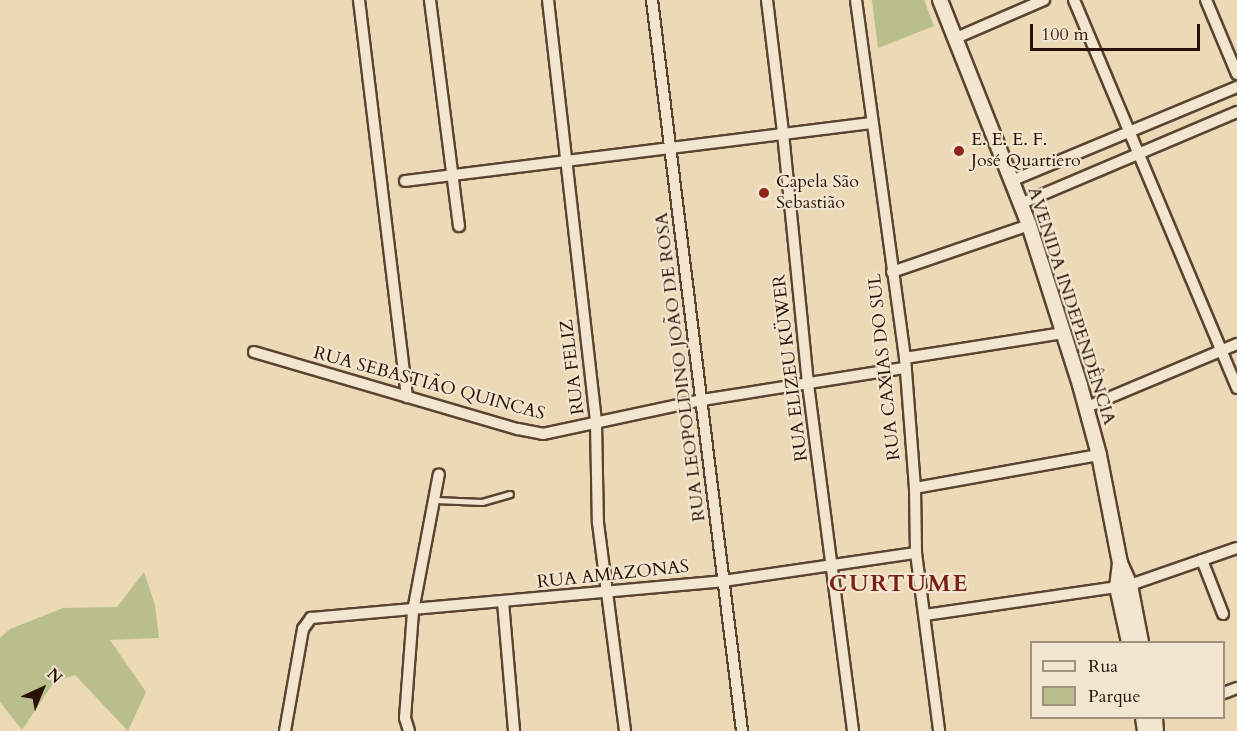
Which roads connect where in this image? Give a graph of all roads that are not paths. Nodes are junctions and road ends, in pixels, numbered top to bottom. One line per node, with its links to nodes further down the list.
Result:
1 (359, 0): 35 (street)
2 (430, 0): 21 (street)
3 (548, 0): 20 (street, RUA FELIZ)
4 (652, 0): 18 (street, RUA LEOPOLDINO JOÃO DE ROSA)
5 (767, 0): 17 (street, RUA ELIZEU KÜWER)
6 (856, 0): 15 (street, RUA CAXIAS DO SUL)
7 (940, 0): 11 (street, AVENIDA INDEPENDÊNCIA)
8 (1044, 0): 11 (street)
9 (1074, 0): 16 (street)
10 (1206, 0): 12 (street)
11 (956, 38): 23 (street, AVENIDA INDEPENDÊNCIA)
12 (1237, 74)
13 (1237, 87): 16 (street)
14 (1237, 112): 19 (street)
15 (872, 123): 17 (street); 27 (street, RUA CAXIAS DO SUL)
16 (1128, 132): 19 (street); 23 (street)
17 (783, 133): 18 (street); 33 (street, RUA ELIZEU KÜWER)
18 (671, 147): 20 (street); 36 (street, RUA LEOPOLDINO JOÃO DE ROSA)
19 (1137, 154): 24 (street); 30 (street)
20 (566, 161): 21 (street); 38 (street, RUA FELIZ)
21 (451, 177): 22 (street); 26 (street)
22 (405, 182)
23 (1011, 182): 24 (street, AVENIDA INDEPENDÊNCIA)
24 (1020, 204): 25 (street, AVENIDA INDEPENDÊNCIA)
25 (1029, 225): 27 (street); 28 (street, AVENIDA INDEPENDÊNCIA)
26 (459, 226)
27 (892, 272): 32 (street, RUA CAXIAS DO SUL)
28 (1063, 333): 32 (street, RUA SEBASTIÃO QUINCAS); 37 (street, AVENIDA INDEPENDÊNCIA)
29 (1237, 344): 30 (street)
30 (1221, 351): 34 (street); 37 (street)
31 (254, 352): 35 (street, RUA SEBASTIÃO QUINCAS)
32 (905, 363): 33 (street, RUA SEBASTIÃO QUINCAS); 41 (street, RUA CAXIAS DO SUL)
33 (808, 384): 36 (street, RUA SEBASTIÃO QUINCAS); 47 (street, RUA ELIZEU KÜWER)
34 (1237, 388)
35 (407, 397): 38 (street, RUA SEBASTIÃO QUINCAS)
36 (702, 400): 38 (street, RUA SEBASTIÃO QUINCAS); 48 (street, RUA LEOPOLDINO JOÃO DE ROSA)
37 (1087, 407): 39 (street, AVENIDA INDEPENDÊNCIA)
38 (596, 423): 50 (street, RUA FELIZ)
39 (1099, 454): 41 (street); 49 (street, AVENIDA INDEPENDÊNCIA)
40 (439, 474): 43 (street)
41 (915, 488): 45 (street, RUA CAXIAS DO SUL)
42 (510, 494): 43 (lane)
43 (434, 500): 52 (street)
44 (1237, 548): 46 (street)
45 (916, 553): 47 (street, RUA AMAZONAS); 54 (street, RUA CAXIAS DO SUL)
46 (1202, 560): 49 (street); 53 (street)
47 (833, 566): 48 (street, RUA AMAZONAS); 62 (street, RUA ELIZEU KÜWER)
48 (723, 581): 50 (street, RUA AMAZONAS); 61 (street, RUA LEOPOLDINO JOÃO DE ROSA)
49 (1123, 586): 54 (street); 55 (street, AVENIDA INDEPENDÊNCIA); 56 (street, AVENIDA INDEPENDÊNCIA)
50 (606, 591): 51 (street, RUA AMAZONAS); 60 (street, RUA FELIZ)
51 (503, 602): 52 (street, RUA AMAZONAS); 59 (street)
52 (413, 611): 57 (street, RUA AMAZONAS); 58 (street)
53 (1223, 614)
54 (926, 615): 63 (street, RUA CAXIAS DO SUL)
55 (1129, 641)
56 (1141, 641)
57 (285, 731)
58 (409, 731)
59 (514, 731)
60 (625, 731)
61 (742, 731)
62 (853, 731)
63 (939, 731)

